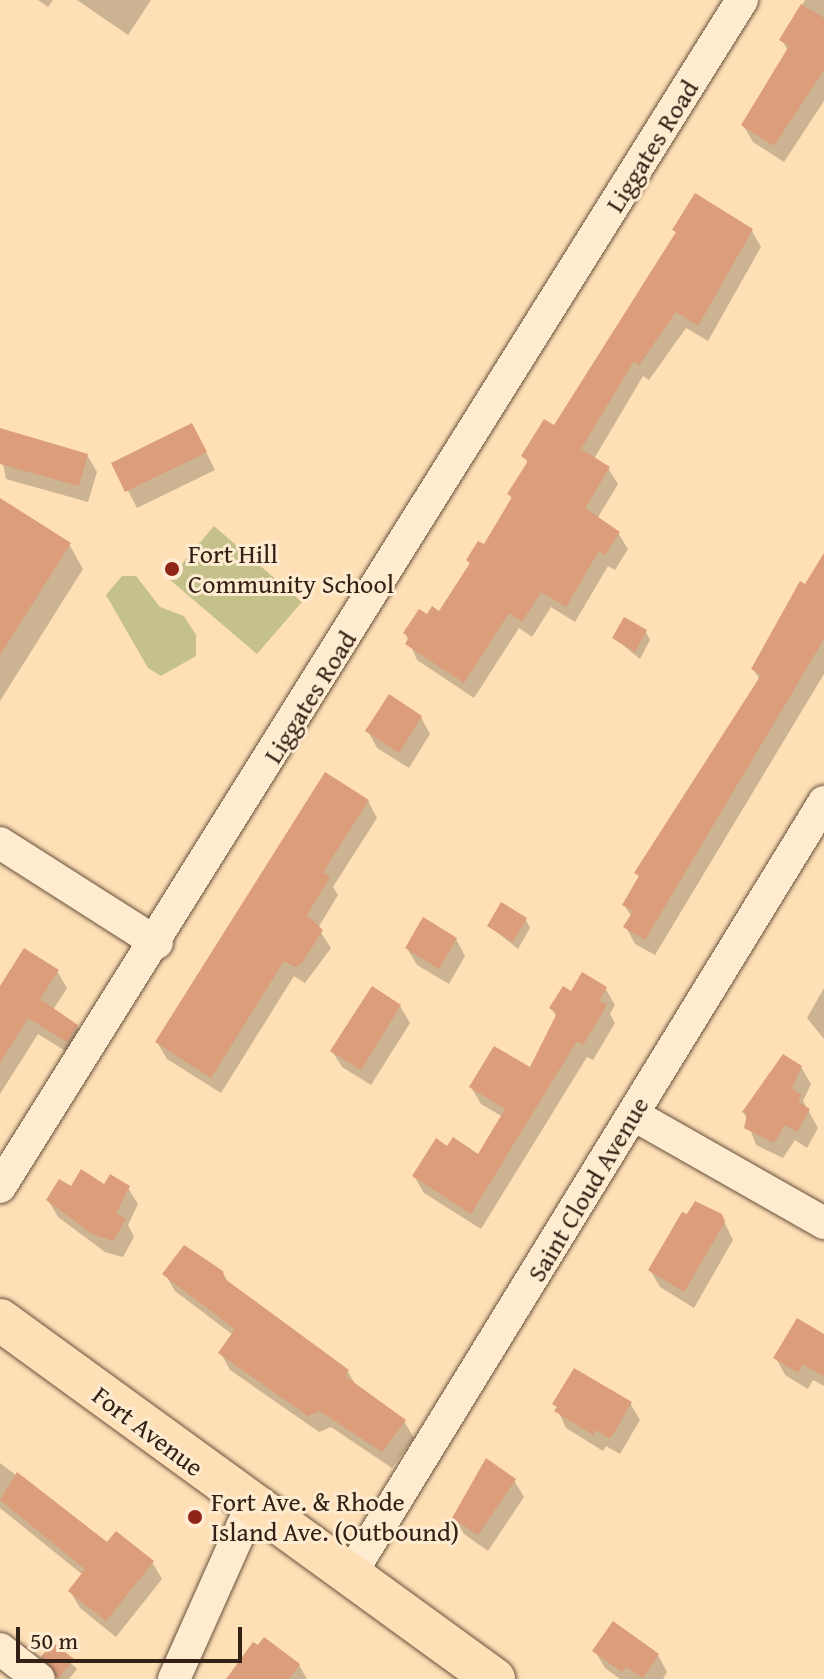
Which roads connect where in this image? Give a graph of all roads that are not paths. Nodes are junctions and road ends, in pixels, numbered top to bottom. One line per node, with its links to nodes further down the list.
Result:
1 (741, 1): 4 (street, Liggates Road)
2 (824, 802): 5 (street, Saint Cloud Avenue)
3 (0, 843): 4 (street)
4 (157, 943): 6 (street, Liggates Road)
5 (634, 1115): 7 (street); 10 (street, Saint Cloud Avenue)
6 (0, 1187)
7 (824, 1223)
8 (0, 1320): 9 (main road, Fort Avenue)
9 (251, 1507): 10 (main road, Fort Avenue); 13 (street)
10 (350, 1575): 14 (main road, Fort Avenue)
11 (0, 1649): 12 (street)
12 (39, 1679)
13 (174, 1679)
14 (494, 1679)

